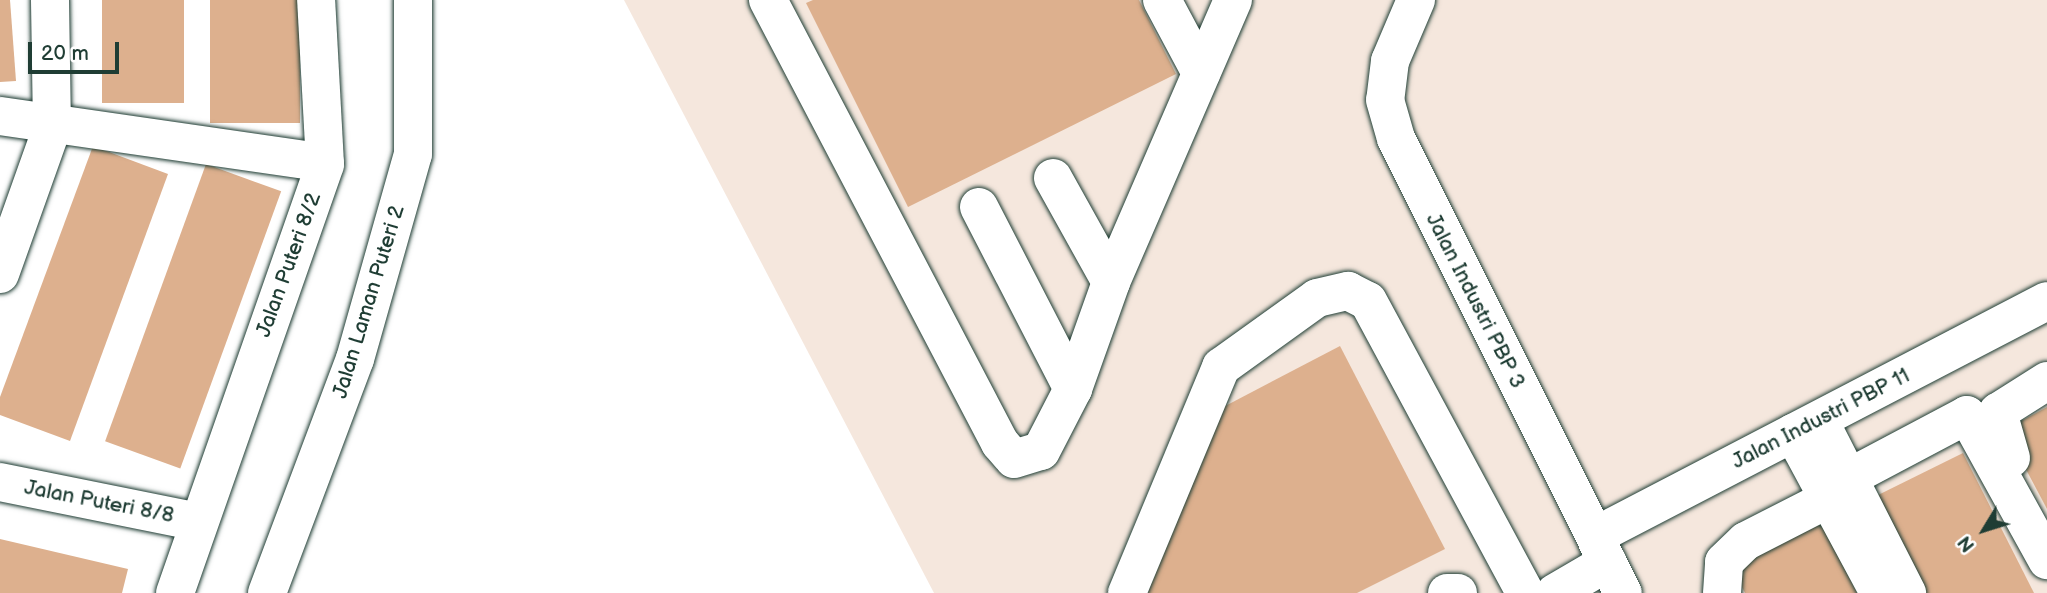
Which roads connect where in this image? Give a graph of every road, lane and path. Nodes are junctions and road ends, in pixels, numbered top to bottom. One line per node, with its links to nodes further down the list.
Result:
1 (50, 0): 10 (street)
2 (317, 0): 11 (street, Jalan Puteri 8/2)
3 (413, 0): 27 (street, Jalan Laman Puteri 2)
4 (768, 0): 18 (street)
5 (1162, 0): 8 (street)
6 (1233, 0): 8 (street)
7 (1416, 0): 25 (street, Jalan Industri PBP 3)
8 (1201, 73): 15 (street)
9 (0, 116): 10 (street)
10 (51, 122): 11 (street); 14 (street)
11 (325, 163): 22 (street, Jalan Puteri 8/2)
12 (1053, 178): 15 (street)
13 (979, 207): 18 (street)
14 (0, 274)
15 (1111, 282): 18 (street)
16 (2047, 301): 19 (street, Jalan Industri PBP 11)
17 (2047, 381): 23 (street)
18 (1073, 389)
19 (1807, 427): 21 (street); 25 (street, Jalan Industri PBP 11)
20 (0, 482): 22 (street, Jalan Puteri 8/8)
21 (1839, 488): 24 (street); 33 (street); 34 (street); 35 (street)
22 (198, 522): 26 (street, Jalan Puteri 8/2)
23 (2047, 528)
24 (2047, 560)
25 (1609, 564): 32 (street, Jalan Industri PBP 11)
26 (175, 593)
27 (267, 593)
28 (1127, 593): 31 (street)
29 (1447, 593): 30 (street)
30 (1458, 593)
31 (1525, 593)
32 (1555, 593)
33 (1722, 593)
34 (1879, 593)
35 (1907, 593)

